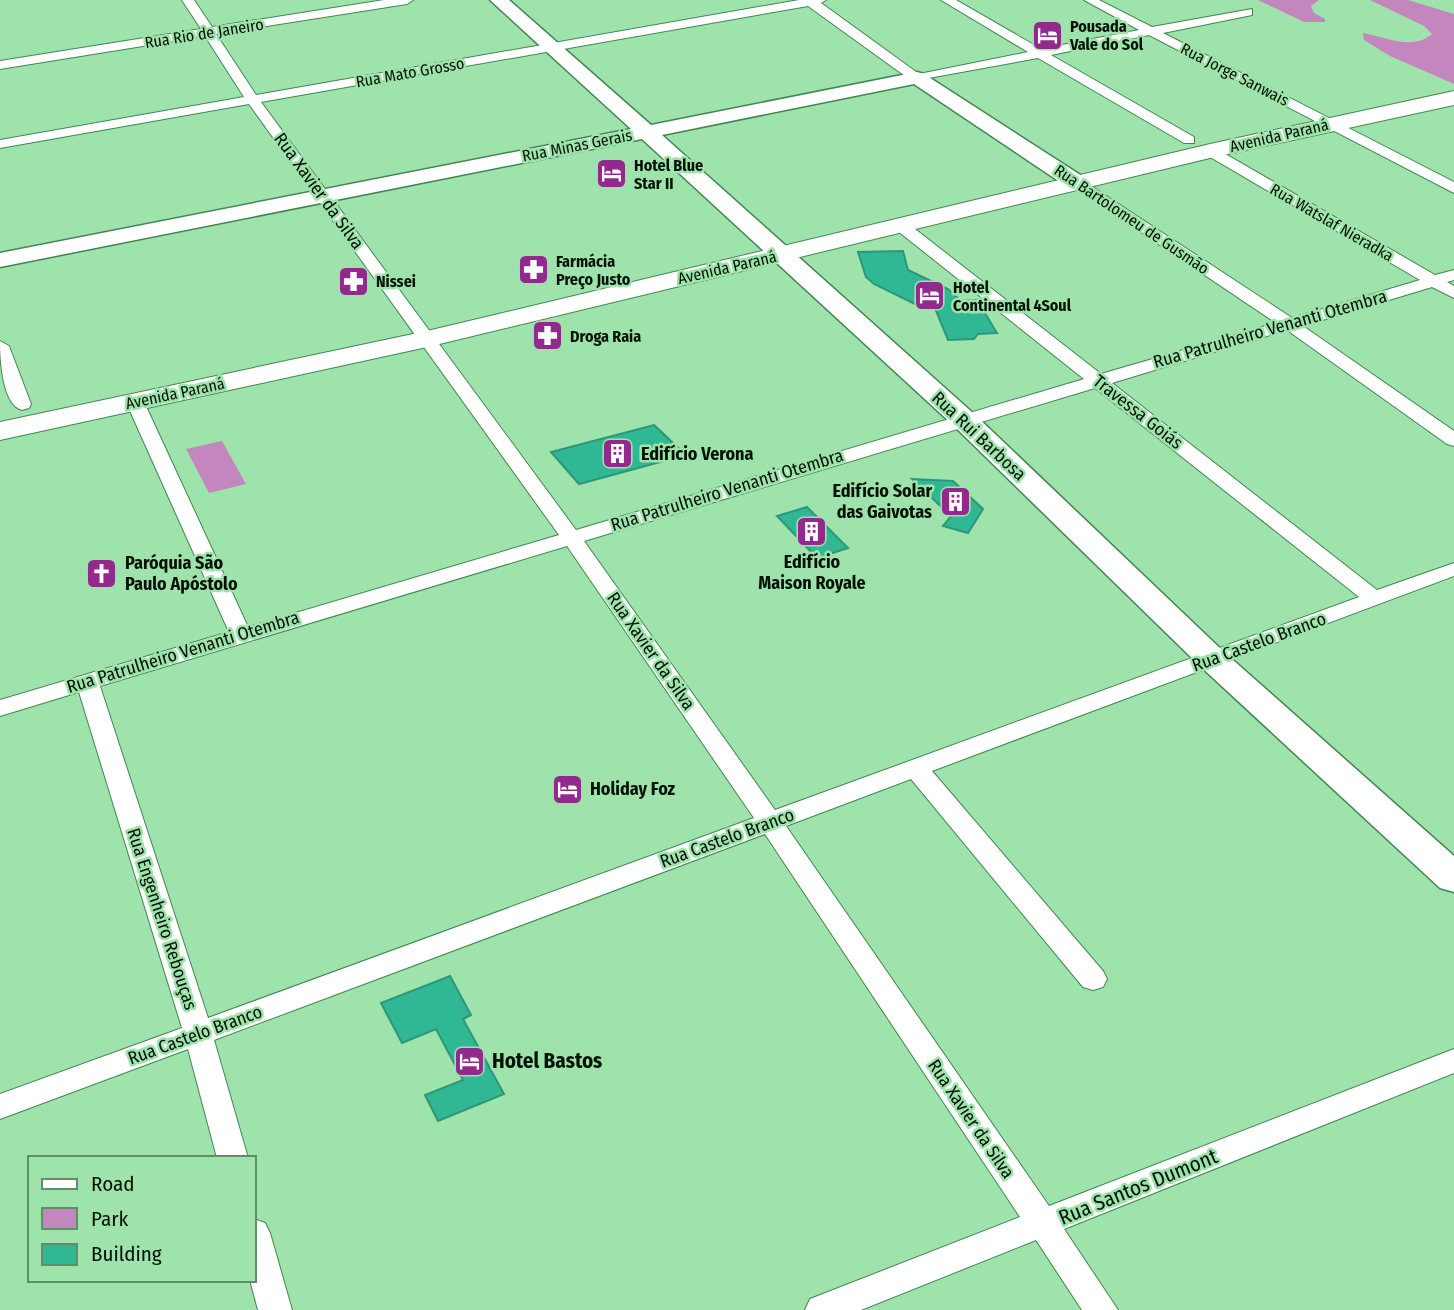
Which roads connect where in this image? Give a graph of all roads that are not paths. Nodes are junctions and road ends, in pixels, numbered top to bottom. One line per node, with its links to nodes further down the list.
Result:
1 (188, 0): 8 (street, Rua Xavier da Silva)
2 (407, 0): 8 (street, Rua Rio de Janeiro)
3 (499, 0): 10 (street, Rua Rui Barbosa)
4 (947, 0): 11 (street, Rua Watslaf Nieradka)
5 (1090, 0): 9 (street, Rua Jorge Sanwais)
6 (813, 1): 10 (street, Rua Mato Grosso); 13 (street, Rua Bartolomeu de Gusmão)
7 (1248, 12): 9 (street, Rua Minas Gerais)
8 (210, 32): 12 (street, Rua Rio de Janeiro); 16 (street, Rua Xavier da Silva)
9 (1154, 32): 11 (street, Rua Minas Gerais); 17 (street, Rua Jorge Sanwais)
10 (552, 47): 16 (street, Rua Mato Grosso); 18 (street, Rua Rui Barbosa)
11 (1041, 53): 13 (street, Rua Minas Gerais); 20 (street, Rua Watslaf Nieradka)
12 (0, 65)
13 (917, 78): 18 (street, Rua Minas Gerais); 21 (street, Rua Bartolomeu de Gusmão)
14 (1454, 84): 17 (main road, Avenida Paraná)
15 (1454, 98): 17 (main road, Avenida Paraná)
16 (252, 99): 19 (street, Rua Mato Grosso); 23 (street, Rua Xavier da Silva)
17 (1319, 118): 20 (main road, Avenida Paraná); 22 (street, Rua Jorge Sanwais)
18 (645, 132): 23 (street, Rua Minas Gerais); 25 (street, Rua Rui Barbosa)
19 (0, 144)
20 (1199, 145): 21 (main road, Avenida Paraná); 28 (street, Rua Watslaf Nieradka)
21 (1068, 177): 24 (main road, Avenida Paraná); 25 (main road, Avenida Paraná); 30 (street, Rua Bartolomeu de Gusmão)
22 (1454, 188)
23 (322, 195): 26 (street, Rua Minas Gerais); 31 (street, Rua Xavier da Silva)
24 (900, 225): 25 (main road, Avenida Paraná); 33 (street, Travessa Goiás)
25 (774, 245): 31 (main road, Avenida Paraná); 36 (street, Rua Rui Barbosa)
26 (0, 260)
27 (1454, 275): 28 (street, Rua Patrulheiro Venanti Otembra)
28 (1433, 281): 29 (street, Rua Watslaf Nieradka); 30 (street, Rua Patrulheiro Venanti Otembra)
29 (1454, 293)
30 (1288, 324): 33 (street, Rua Patrulheiro Venanti Otembra); 38 (street, Rua Bartolomeu de Gusmão)
31 (421, 330): 34 (main road, Avenida Paraná); 35 (main road, Avenida Paraná); 39 (street, Rua Xavier da Silva)
32 (0, 346): 35 (street)
33 (1097, 380): 36 (street, Rua Patrulheiro Venanti Otembra); 41 (street, Travessa Goiás)
34 (135, 402): 37 (main road, Avenida Paraná); 42 (street)
35 (11, 407)
36 (962, 419): 39 (street, Rua Patrulheiro Venanti Otembra); 43 (street, Rua Rui Barbosa)
37 (0, 431)
38 (1454, 440)
39 (572, 537): 42 (street, Rua Patrulheiro Venanti Otembra); 47 (street, Rua Xavier da Silva)
40 (1454, 569): 41 (street, Rua Castelo Branco)
41 (1375, 599): 43 (street, Rua Castelo Branco)
42 (241, 635): 44 (street, Rua Patrulheiro Venanti Otembra)
43 (1212, 659): 46 (street, Rua Castelo Branco); 48 (street, Rua Rui Barbosa)
44 (87, 681): 45 (street, Rua Patrulheiro Venanti Otembra); 50 (street, Rua Engenheiro Rebouças)
45 (0, 708)
46 (917, 770): 47 (street, Rua Castelo Branco); 49 (street)
47 (770, 822): 50 (street, Rua Castelo Branco); 54 (street, Rua Xavier da Silva)
48 (1454, 878)
49 (1093, 979)
50 (198, 1033): 52 (street, Rua Castelo Branco); 53 (street, Rua Engenheiro Rebouças)
51 (1454, 1062): 54 (street, Rua Santos Dumont)
52 (0, 1107)
53 (232, 1156)
54 (1043, 1225): 57 (street, Rua Santos Dumont); 58 (street, Rua Xavier da Silva)
55 (256, 1240): 56 (street)
56 (275, 1310)
57 (822, 1310)
58 (1101, 1310)

